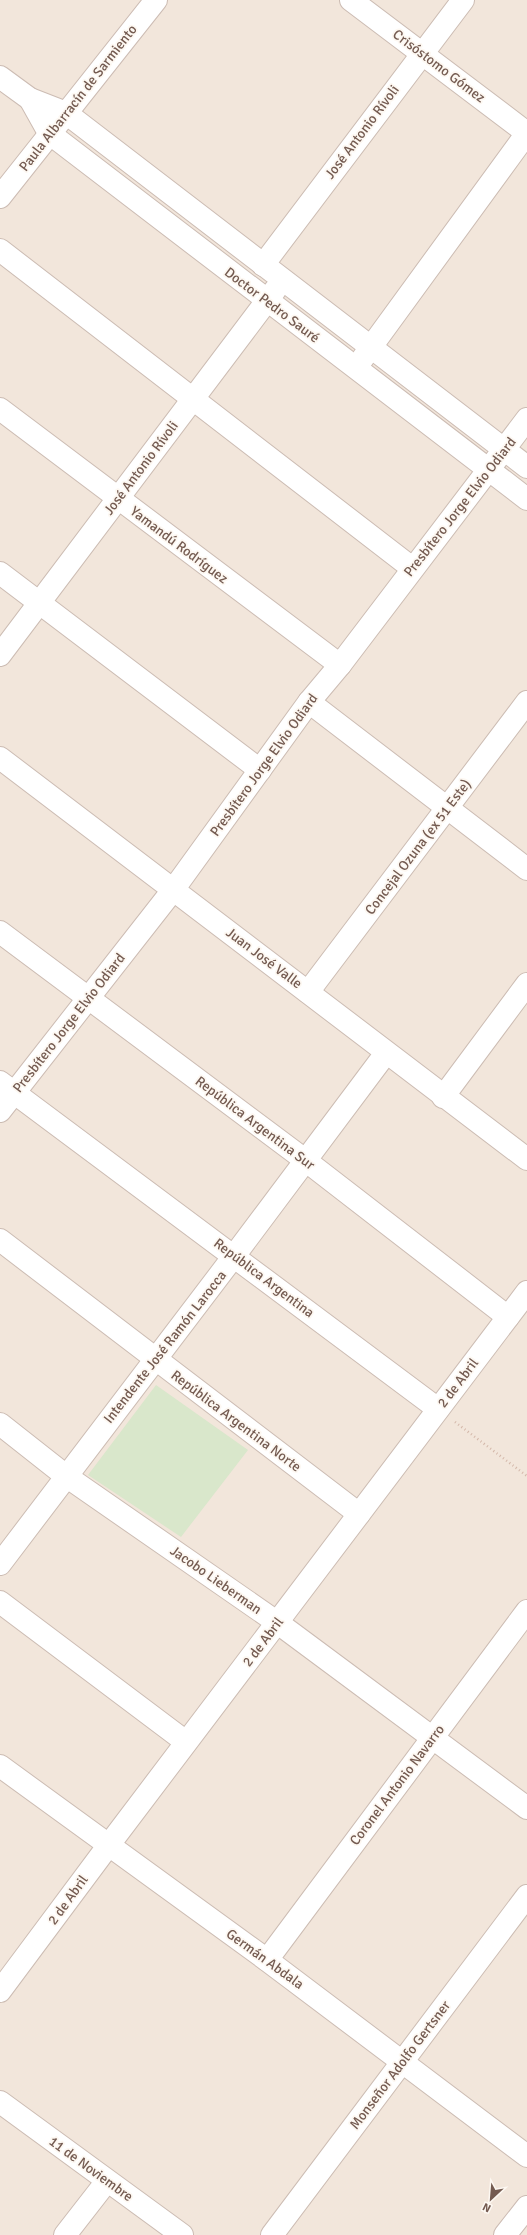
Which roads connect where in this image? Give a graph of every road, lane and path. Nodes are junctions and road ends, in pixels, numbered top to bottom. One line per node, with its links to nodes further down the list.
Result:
1 (156, 0): 7 (street, Paula Albarracín de Sarmiento)
2 (351, 0): 4 (street, Crisóstomo Gómez)
3 (463, 0): 4 (street, José Antonio Rívoli)
4 (422, 54): 9 (street, Crisóstomo Gómez); 12 (street, José Antonio Rívoli)
5 (0, 77): 6 (street, Doctor Pedro Sauré)
6 (30, 99): 7 (street, Doctor Pedro Sauré); 8 (street, Doctor Pedro Sauré)
7 (66, 113): 8 (street, Paula Albarracín de Sarmiento); 12 (street, Doctor Pedro Sauré)
8 (49, 133): 10 (street, Paula Albarracín de Sarmiento); 14 (street, Doctor Pedro Sauré)
9 (527, 133): 15 (street)
10 (0, 197)
11 (0, 250): 17 (street)
12 (263, 265): 13 (street, Doctor Pedro Sauré)
13 (282, 281): 14 (street, José Antonio Rívoli); 15 (street, Doctor Pedro Sauré)
14 (266, 301): 16 (street, Doctor Pedro Sauré); 17 (street, José Antonio Rívoli)
15 (371, 347): 16 (street); 20 (street, Doctor Pedro Sauré)
16 (356, 367): 22 (street, Doctor Pedro Sauré)
17 (193, 398): 23 (street, José Antonio Rívoli); 25 (street)
18 (0, 410): 23 (street, Yamandú Rodríguez)
19 (527, 419): 20 (street, Presbítero Jorge Elvio Odiard)
20 (504, 450): 21 (street, Doctor Pedro Sauré); 22 (street, Presbítero Jorge Elvio Odiard)
21 (527, 467)
22 (489, 469): 24 (street, Doctor Pedro Sauré); 25 (street, Presbítero Jorge Elvio Odiard)
23 (118, 499): 27 (street, José Antonio Rívoli); 29 (street, Yamandú Rodríguez)
24 (527, 499)
25 (412, 568): 29 (street, Presbítero Jorge Elvio Odiard)
26 (0, 573): 27 (street)
27 (40, 602): 28 (street, José Antonio Rívoli); 33 (street)
28 (0, 655)
29 (340, 665): 30 (street, Presbítero Jorge Elvio Odiard)
30 (309, 702): 33 (street, Presbítero Jorge Elvio Odiard); 34 (street)
31 (527, 702): 34 (street, Concejal Ozuna (ex 51 Este))
32 (0, 758): 36 (street, Juan José Valle)
33 (260, 770): 36 (street, Presbítero Jorge Elvio Odiard)
34 (446, 809): 35 (street); 39 (street, Concejal Ozuna (ex 51 Este))
35 (527, 869)
36 (173, 890): 39 (street, Juan José Valle); 40 (street, Presbítero Jorge Elvio Odiard)
37 (0, 932): 40 (street, República Argentina Sur)
38 (527, 984): 43 (street)
39 (308, 992): 41 (street, Juan José Valle)
40 (88, 1000): 42 (street, Presbítero Jorge Elvio Odiard); 46 (street, República Argentina Sur)
41 (386, 1053): 43 (street, Juan José Valle); 46 (street, Intendente José Ramón Larocca)
42 (7, 1087): 44 (street, Presbítero Jorge Elvio Odiard); 48 (street, República Argentina)
43 (443, 1097): 45 (street, Juan José Valle)
44 (0, 1111)
45 (527, 1159)
46 (305, 1160): 48 (street, Intendente José Ramón Larocca); 50 (street, República Argentina Sur)
47 (0, 1240): 51 (street, República Argentina Norte)
48 (234, 1256): 51 (street, Intendente José Ramón Larocca); 52 (street, República Argentina)
49 (527, 1292): 50 (street, 2 de Abril)
50 (508, 1317): 52 (street, 2 de Abril)
51 (155, 1359): 54 (street, Intendente José Ramón Larocca); 56 (street, República Argentina Norte)
52 (438, 1409): 55 (path); 56 (street, 2 de Abril)
53 (0, 1424): 54 (street, Jacobo Lieberman)
54 (66, 1476): 57 (street, Intendente José Ramón Larocca); 60 (street, Jacobo Lieberman)
55 (527, 1476)
56 (359, 1514): 60 (street, 2 de Abril)
57 (0, 1564)
58 (0, 1602): 62 (street)
59 (527, 1611): 61 (street, Coronel Antonio Navarro)
60 (278, 1623): 61 (street, Jacobo Lieberman); 62 (street, 2 de Abril)
61 (432, 1738): 64 (street, Jacobo Lieberman); 67 (street, Coronel Antonio Navarro)
62 (186, 1742): 65 (street, 2 de Abril)
63 (0, 1766): 65 (street, Germán Abdala)
64 (527, 1808)
65 (108, 1846): 67 (street, Germán Abdala); 68 (street, 2 de Abril)
66 (527, 1896): 69 (street, Monseñor Adolfo Gertsner)
67 (267, 1960): 69 (street, Germán Abdala)
68 (0, 1992)
69 (402, 2063): 71 (street, Germán Abdala); 76 (street, Monseñor Adolfo Gertsner)
70 (0, 2102): 72 (street, 11 de Noviembre)
71 (527, 2156)
72 (107, 2180): 74 (street); 75 (street, 11 de Noviembre)
73 (527, 2207): 77 (street)
74 (65, 2235)
75 (182, 2235)
76 (272, 2235)
77 (505, 2235)

